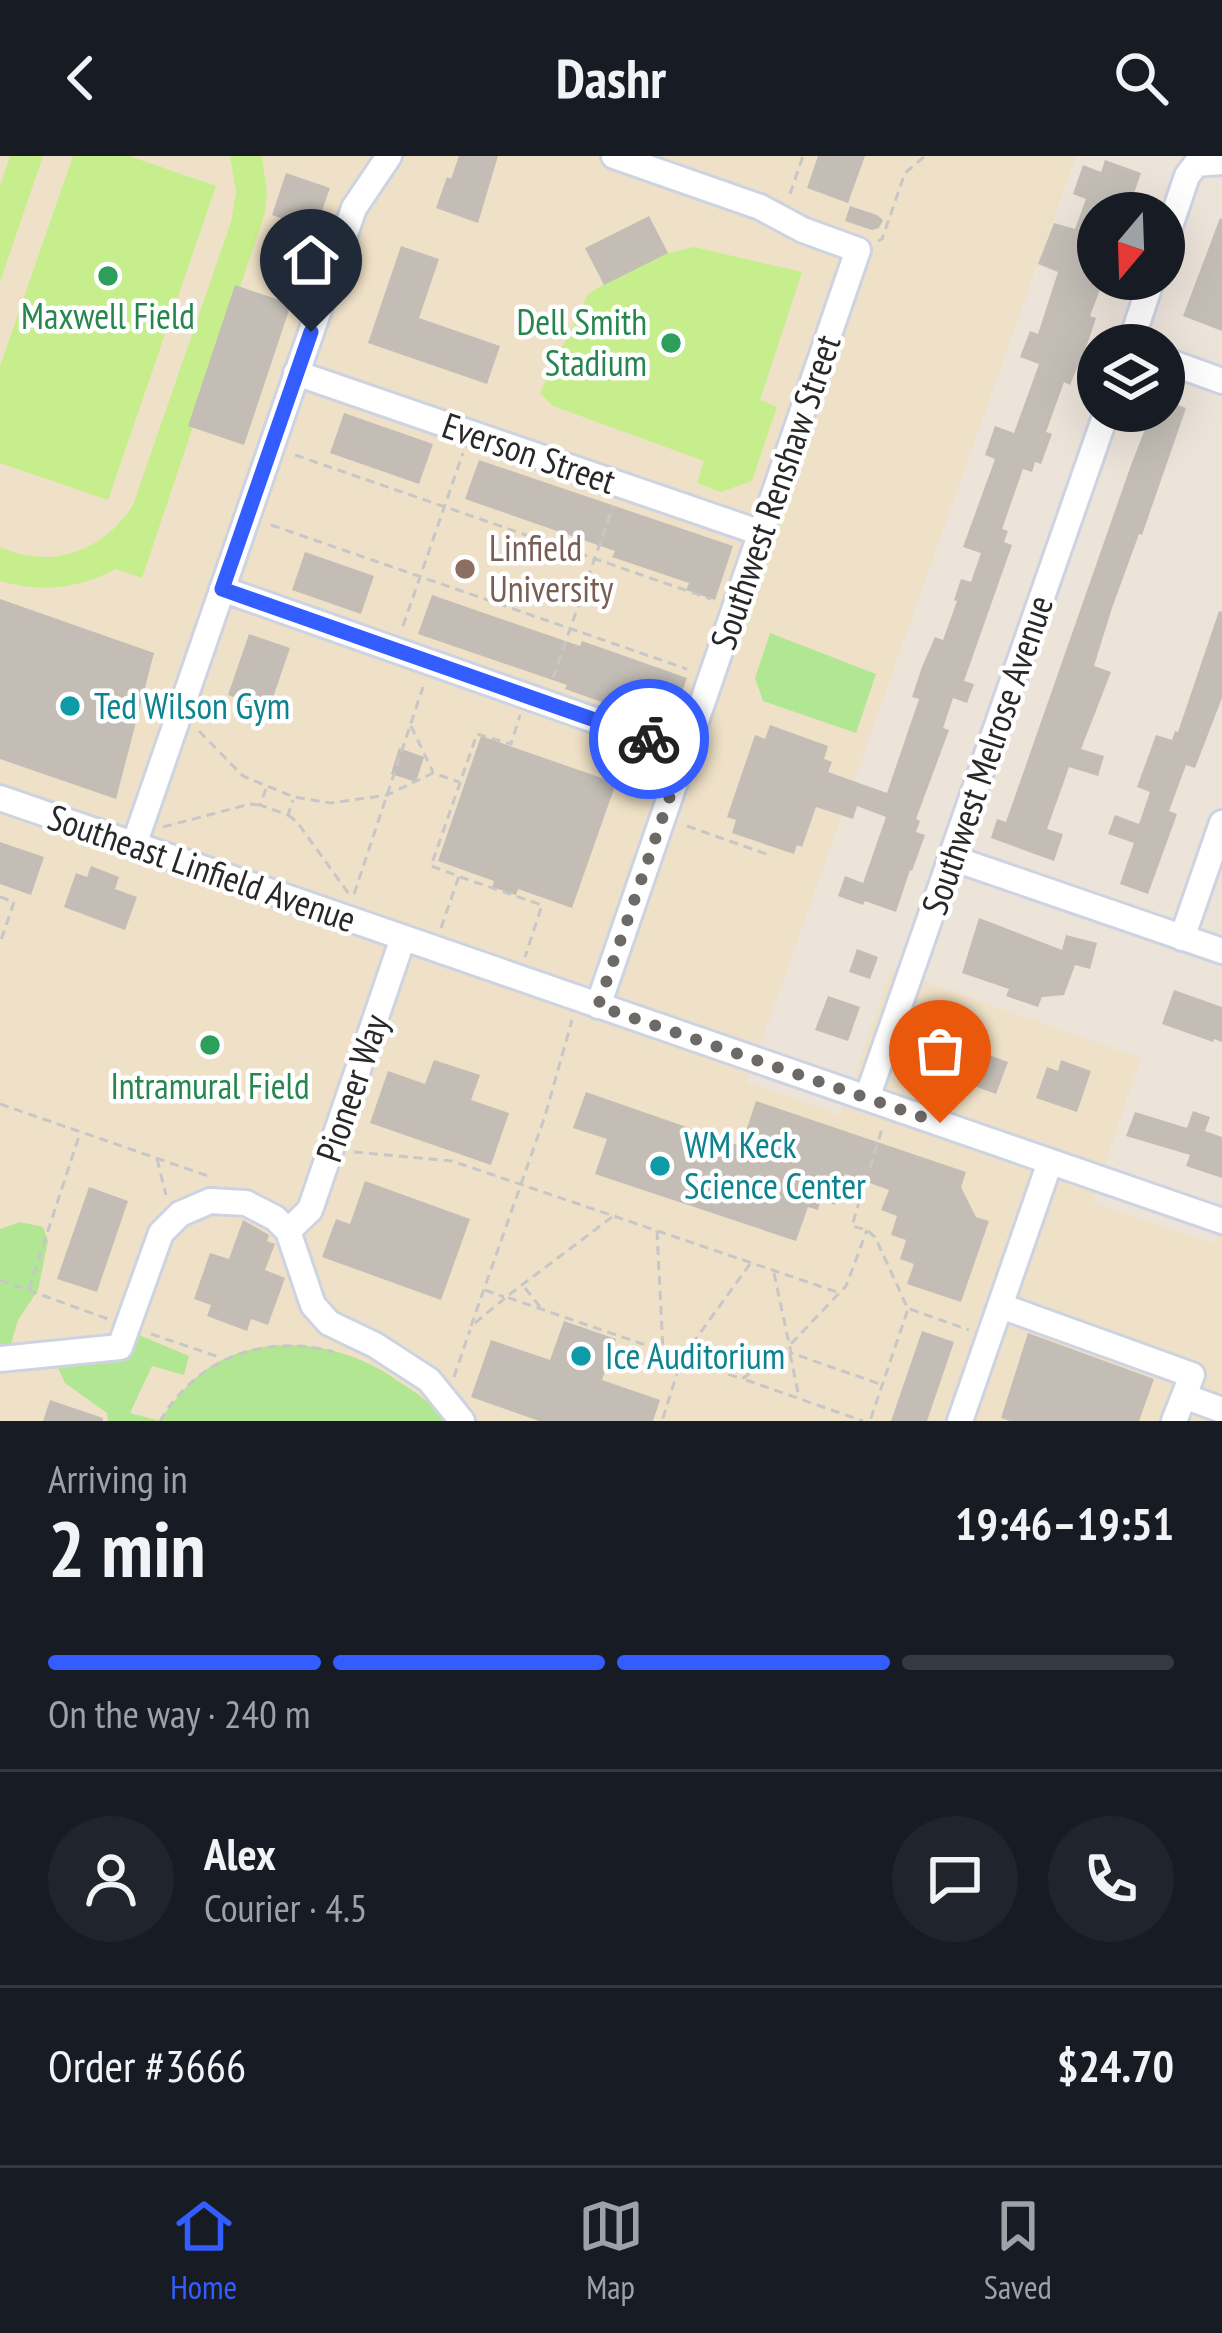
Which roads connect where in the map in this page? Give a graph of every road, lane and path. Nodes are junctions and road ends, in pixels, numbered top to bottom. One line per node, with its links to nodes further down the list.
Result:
1 (389, 156): 10 (street)
2 (614, 156): 7 (street)
3 (803, 156): 7 (path)
4 (925, 156): 8 (path)
5 (1209, 163): 6 (street)
6 (1182, 192)
7 (782, 218): 8 (street)
8 (859, 250): 18 (street, Southwest Renshaw Street)
9 (1185, 368): 11 (street)
10 (296, 373): 13 (street, Everson Street); 14 (street)
11 (1222, 381)
12 (1100, 432): 43 (street, Southwest Melrose Avenue)
13 (470, 433): 15 (street, Everson Street); 16 (path)
14 (271, 447): 16 (path); 17 (street)
15 (621, 484): 18 (street, Everson Street); 19 (path)
16 (445, 507): 19 (path); 20 (path)
17 (247, 517): 20 (path); 21 (street)
18 (761, 533): 22 (street, Southwest Renshaw Street)
19 (595, 559): 22 (path); 23 (path)
20 (420, 577): 23 (path); 24 (path)
21 (222, 589): 24 (street); 28 (street)
22 (735, 608): 26 (street, Southwest Renshaw Street)
23 (571, 629): 26 (path); 27 (path)
24 (395, 650): 25 (street)
25 (431, 663): 27 (street); 29 (path)
26 (711, 678): 30 (street, Southwest Renshaw Street)
27 (536, 700): 30 (street); 32 (path)
28 (177, 720): 33 (path); 41 (street)
29 (410, 724): 31 (path); 34 (path)
30 (685, 752): 39 (street, Southwest Renshaw Street)
31 (433, 773): 32 (path); 34 (path)
32 (460, 783): 44 (path)
33 (266, 788): 35 (path); 37 (path)
34 (387, 795): 35 (path); 38 (path)
35 (295, 797): 38 (path)
36 (0, 798): 41 (street, Southeast Linfield Avenue)
37 (260, 805): 38 (path); 41 (path)
38 (288, 815)
39 (663, 818): 42 (path); 52 (street, Southwest Renshaw Street)
40 (1222, 823): 47 (street)
41 (138, 834): 46 (street, Southeast Linfield Avenue)
42 (772, 856)
43 (952, 857): 47 (street); 53 (street, Southwest Melrose Avenue)
44 (459, 876): 49 (path); 51 (path)
45 (0, 897): 48 (path)
46 (404, 938): 49 (street, Southeast Linfield Avenue); 57 (street, Pioneer Way)
47 (1182, 938): 50 (street)
48 (0, 943)
49 (434, 949): 51 (street, Southeast Linfield Avenue)
50 (1222, 951)
51 (518, 978): 52 (street, Southeast Linfield Avenue)
52 (588, 1003): 53 (street, Southeast Linfield Avenue); 61 (path)
53 (867, 1098): 59 (street, Southeast Linfield Avenue)
54 (0, 1104): 56 (path)
55 (883, 1127): 60 (path)
56 (80, 1132): 58 (path); 73 (path)
57 (331, 1150): 61 (path); 68 (street, Pioneer Way)
58 (157, 1159): 63 (path); 64 (path)
59 (1050, 1162): 66 (street, Southeast Linfield Avenue); 77 (street)
60 (870, 1168)
61 (520, 1184): 65 (path); 74 (path)
62 (864, 1185): 67 (path)
63 (246, 1203): 64 (street); 68 (street)
64 (181, 1214): 86 (street)
65 (614, 1216): 69 (path); 72 (path)
66 (1222, 1221)
67 (867, 1230): 75 (path); 78 (path)
68 (288, 1231): 82 (street)
69 (658, 1231): 70 (path); 84 (path)
70 (752, 1263): 71 (path); 85 (path)
71 (774, 1270): 75 (path); 83 (path)
72 (522, 1285): 76 (path); 79 (path)
73 (28, 1290)
74 (484, 1290): 76 (path); 80 (path)
75 (840, 1293): 83 (path)
76 (506, 1297): 79 (path); 80 (path)
77 (1001, 1306): 81 (street); 90 (street)
78 (908, 1309): 81 (path); 88 (path)
79 (542, 1310): 84 (path)
80 (471, 1326): 89 (path)
81 (989, 1337): 97 (street)
82 (375, 1345): 89 (street); 93 (path)
83 (788, 1346): 87 (path); 88 (path); 91 (path)
84 (663, 1351): 85 (path)
85 (682, 1358): 87 (path); 95 (path)
86 (0, 1359)
87 (742, 1379): 91 (path)
88 (882, 1385): 96 (path)
89 (442, 1394): 94 (street)
90 (1184, 1396): 92 (street); 98 (street)
91 (800, 1399): 96 (path)
92 (1222, 1410)
93 (160, 1421)
94 (462, 1421)
95 (662, 1421)
96 (866, 1421)
97 (960, 1421)
98 (1174, 1421)

